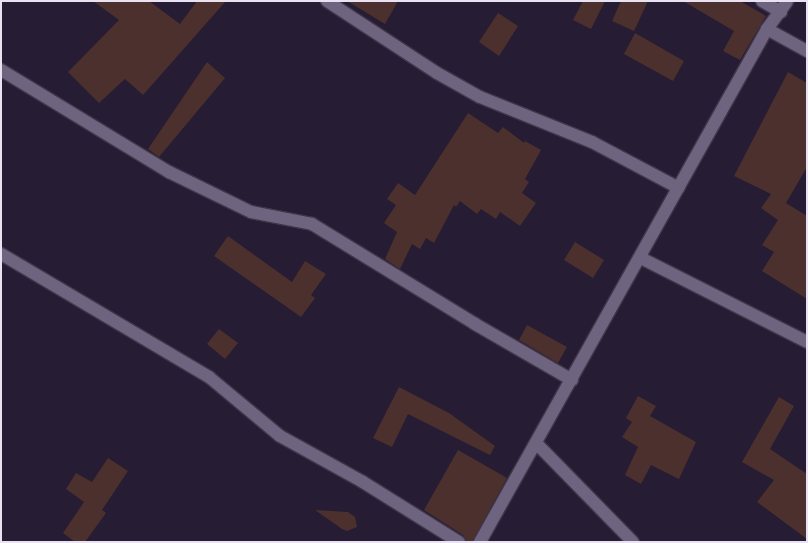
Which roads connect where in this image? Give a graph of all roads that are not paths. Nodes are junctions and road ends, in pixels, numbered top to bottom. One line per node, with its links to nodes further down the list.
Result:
1 (327, 1): 7 (street)
2 (762, 1): 3 (street)
3 (784, 6): 4 (street)
4 (767, 29): 5 (street); 7 (street)
5 (807, 51)
6 (1, 70): 11 (street)
7 (679, 188): 9 (street)
8 (1, 254): 13 (street)
9 (641, 258): 10 (street); 11 (street)
10 (807, 342)
11 (572, 380): 12 (street)
12 (537, 444): 14 (street); 15 (street)
13 (460, 542)
14 (480, 542)
15 (633, 542)

